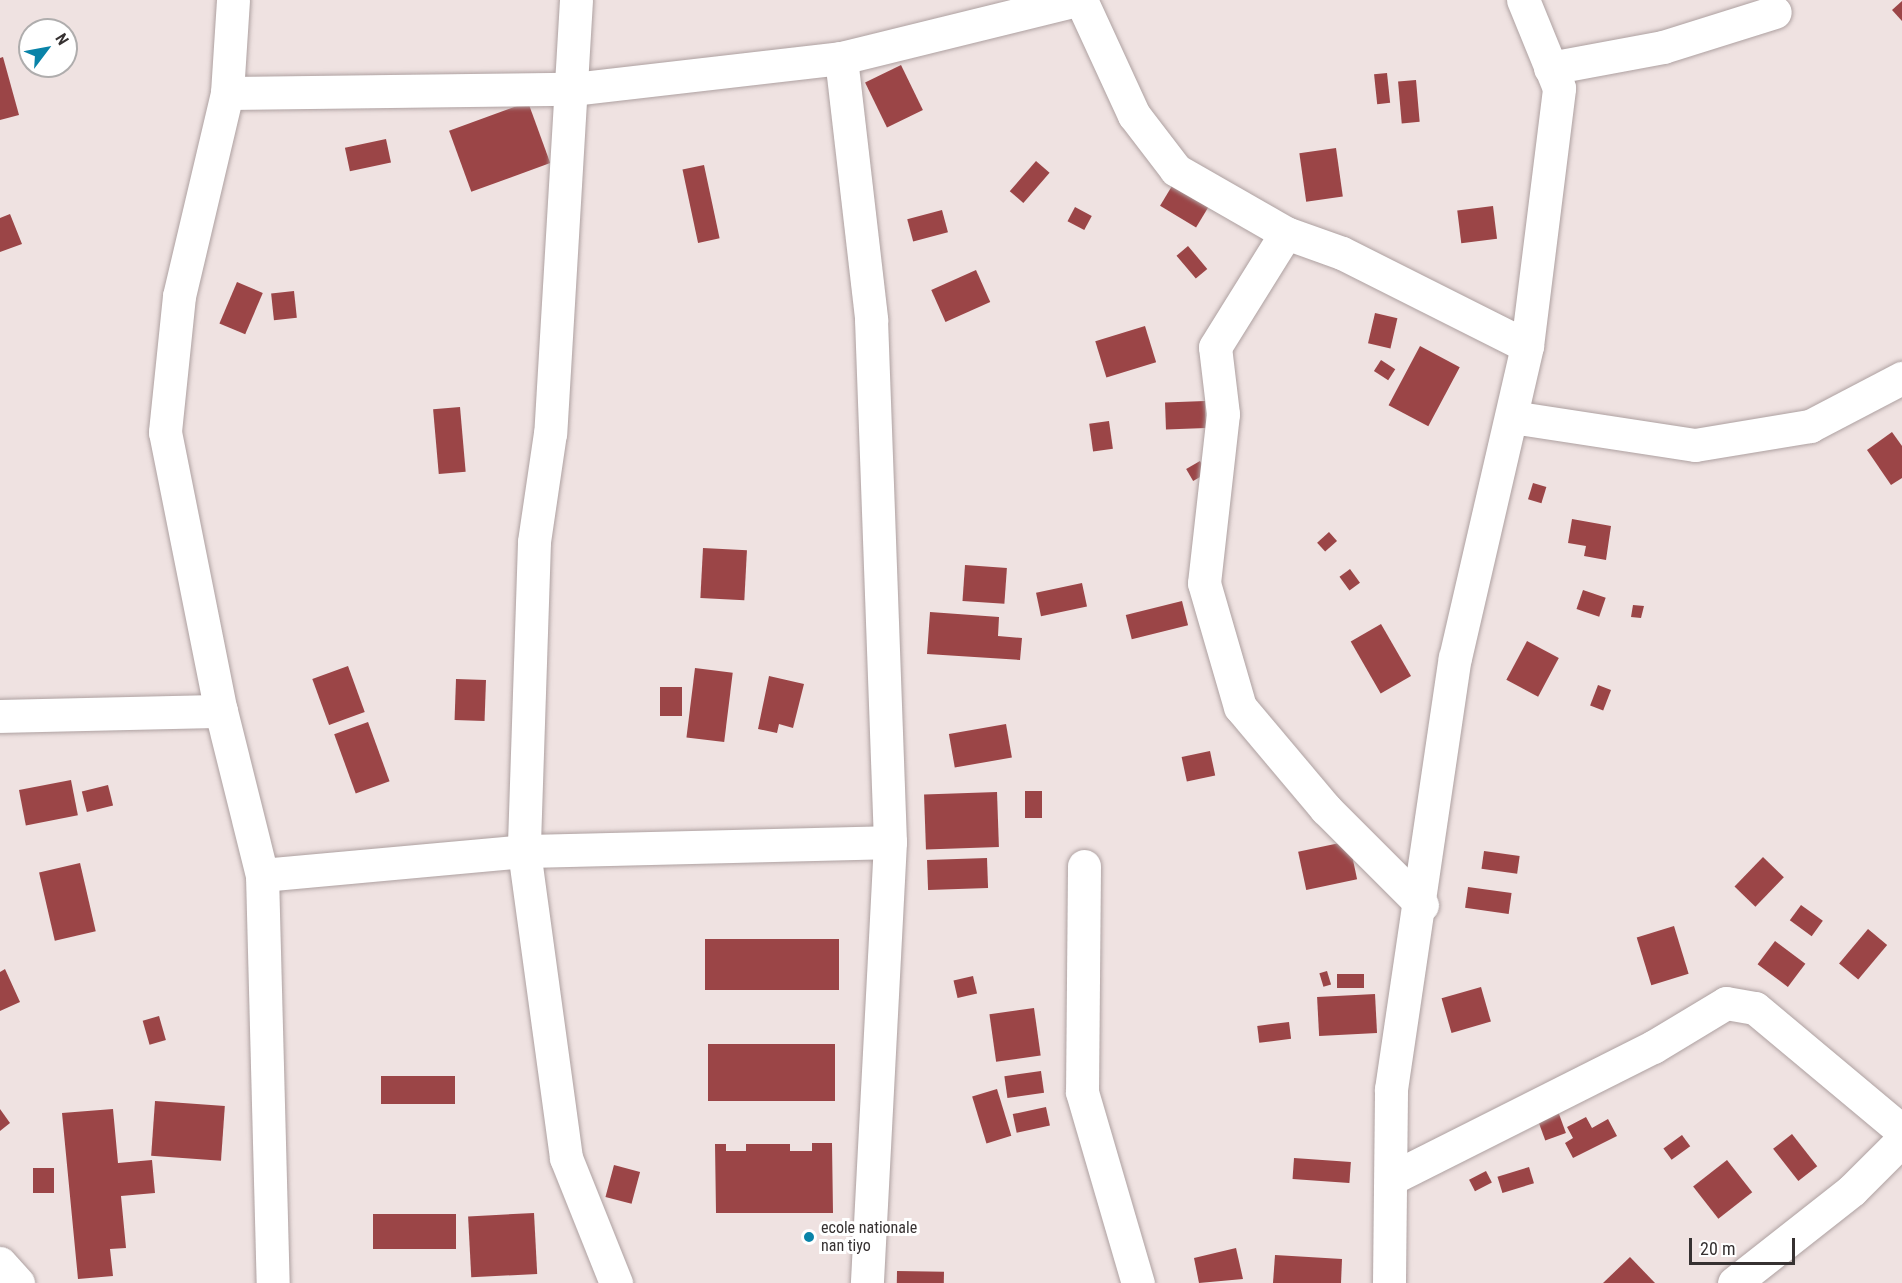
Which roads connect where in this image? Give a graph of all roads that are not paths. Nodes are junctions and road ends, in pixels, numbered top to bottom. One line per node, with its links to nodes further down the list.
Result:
1 (233, 0): 9 (street)
2 (576, 0): 8 (street)
3 (1079, 0): 6 (street); 10 (street)
4 (1523, 0): 7 (street)
5 (1775, 12): 7 (street)
6 (841, 58): 8 (street); 16 (street)
7 (1550, 68): 11 (street)
8 (573, 89): 9 (street); 17 (street)
9 (227, 93): 14 (street)
10 (1287, 233): 11 (street); 20 (street)
11 (1527, 346): 13 (street)
12 (1902, 378): 13 (street)
13 (1512, 417): 20 (street)
14 (221, 711): 15 (street); 19 (street)
15 (0, 716)
16 (890, 842): 17 (street); 28 (street)
17 (524, 851): 19 (street); 27 (street)
18 (1084, 866): 29 (street)
19 (262, 874): 26 (street)
20 (1422, 905): 23 (street)
21 (1902, 1131): 23 (street)
22 (1902, 1140): 31 (street)
23 (1392, 1178): 30 (street)
24 (0, 1263): 25 (street)
25 (18, 1283)
26 (273, 1283)
27 (616, 1283)
28 (867, 1283)
29 (1138, 1283)
30 (1389, 1283)
31 (1734, 1283)

